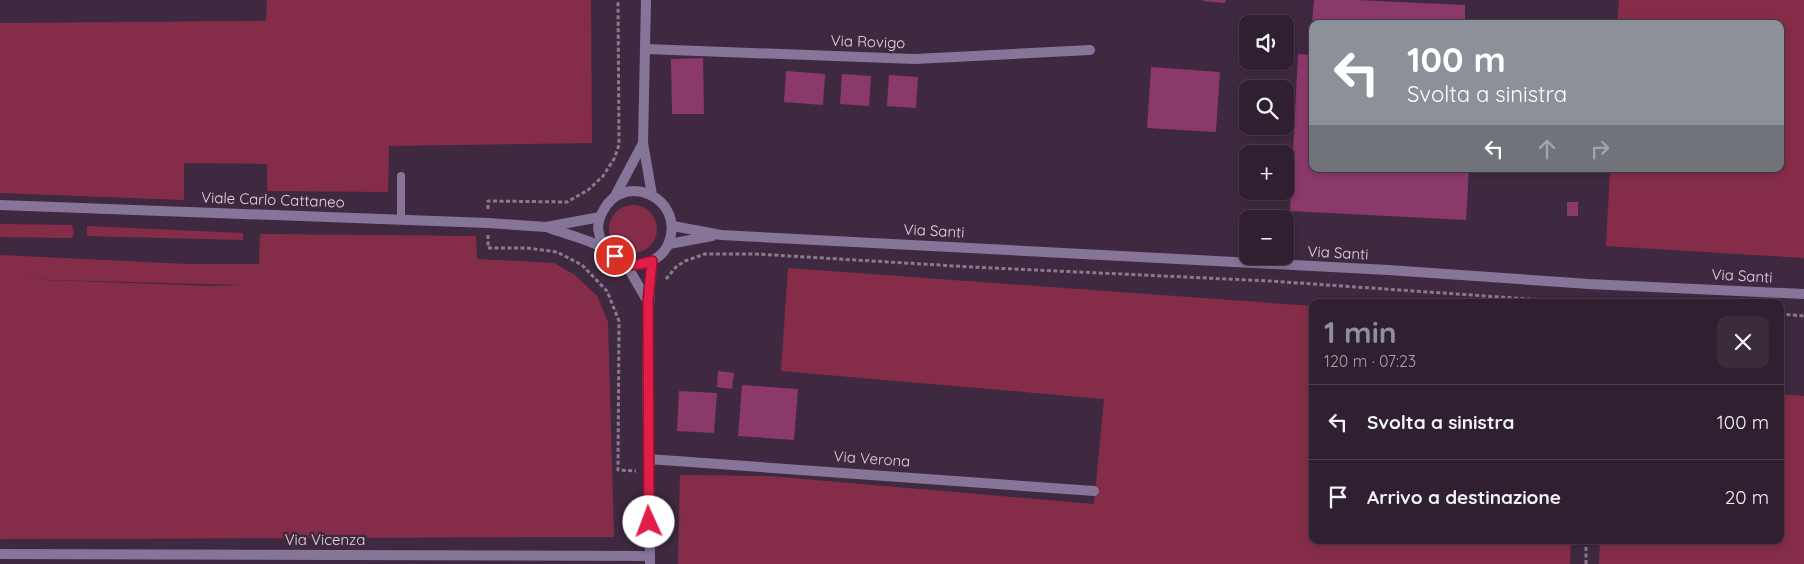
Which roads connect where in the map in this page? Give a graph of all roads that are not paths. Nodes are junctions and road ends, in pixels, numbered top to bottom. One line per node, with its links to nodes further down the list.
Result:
1 (646, 0): 2 (street)
2 (646, 49): 3 (street, Via Rovigo); 4 (street)
3 (1090, 50)
4 (643, 143): 6 (street); 7 (street)
5 (401, 176): 10 (lane)
6 (652, 195): 7 (street); 11 (street)
7 (615, 196): 9 (street)
8 (0, 205): 10 (street, Viale Carlo Cattaneo)
9 (600, 217): 12 (street, Viale Carlo Cattaneo); 15 (street)
10 (401, 220): 12 (street, Viale Carlo Cattaneo)
11 (672, 226): 13 (street, Via Santi); 14 (street)
12 (546, 227): 15 (street, Viale Carlo Cattaneo)
13 (721, 235): 14 (street, Via Santi); 18 (street, Via Santi)
14 (669, 244): 16 (street)
15 (604, 248): 17 (street)
16 (652, 261): 17 (street); 19 (street)
17 (626, 264): 19 (street)
18 (1804, 294)
19 (648, 302): 20 (street)
20 (648, 459): 21 (street, Via Verona); 23 (street)
21 (1094, 491)
22 (0, 554): 23 (street, Via Vicenza)
23 (650, 560)

